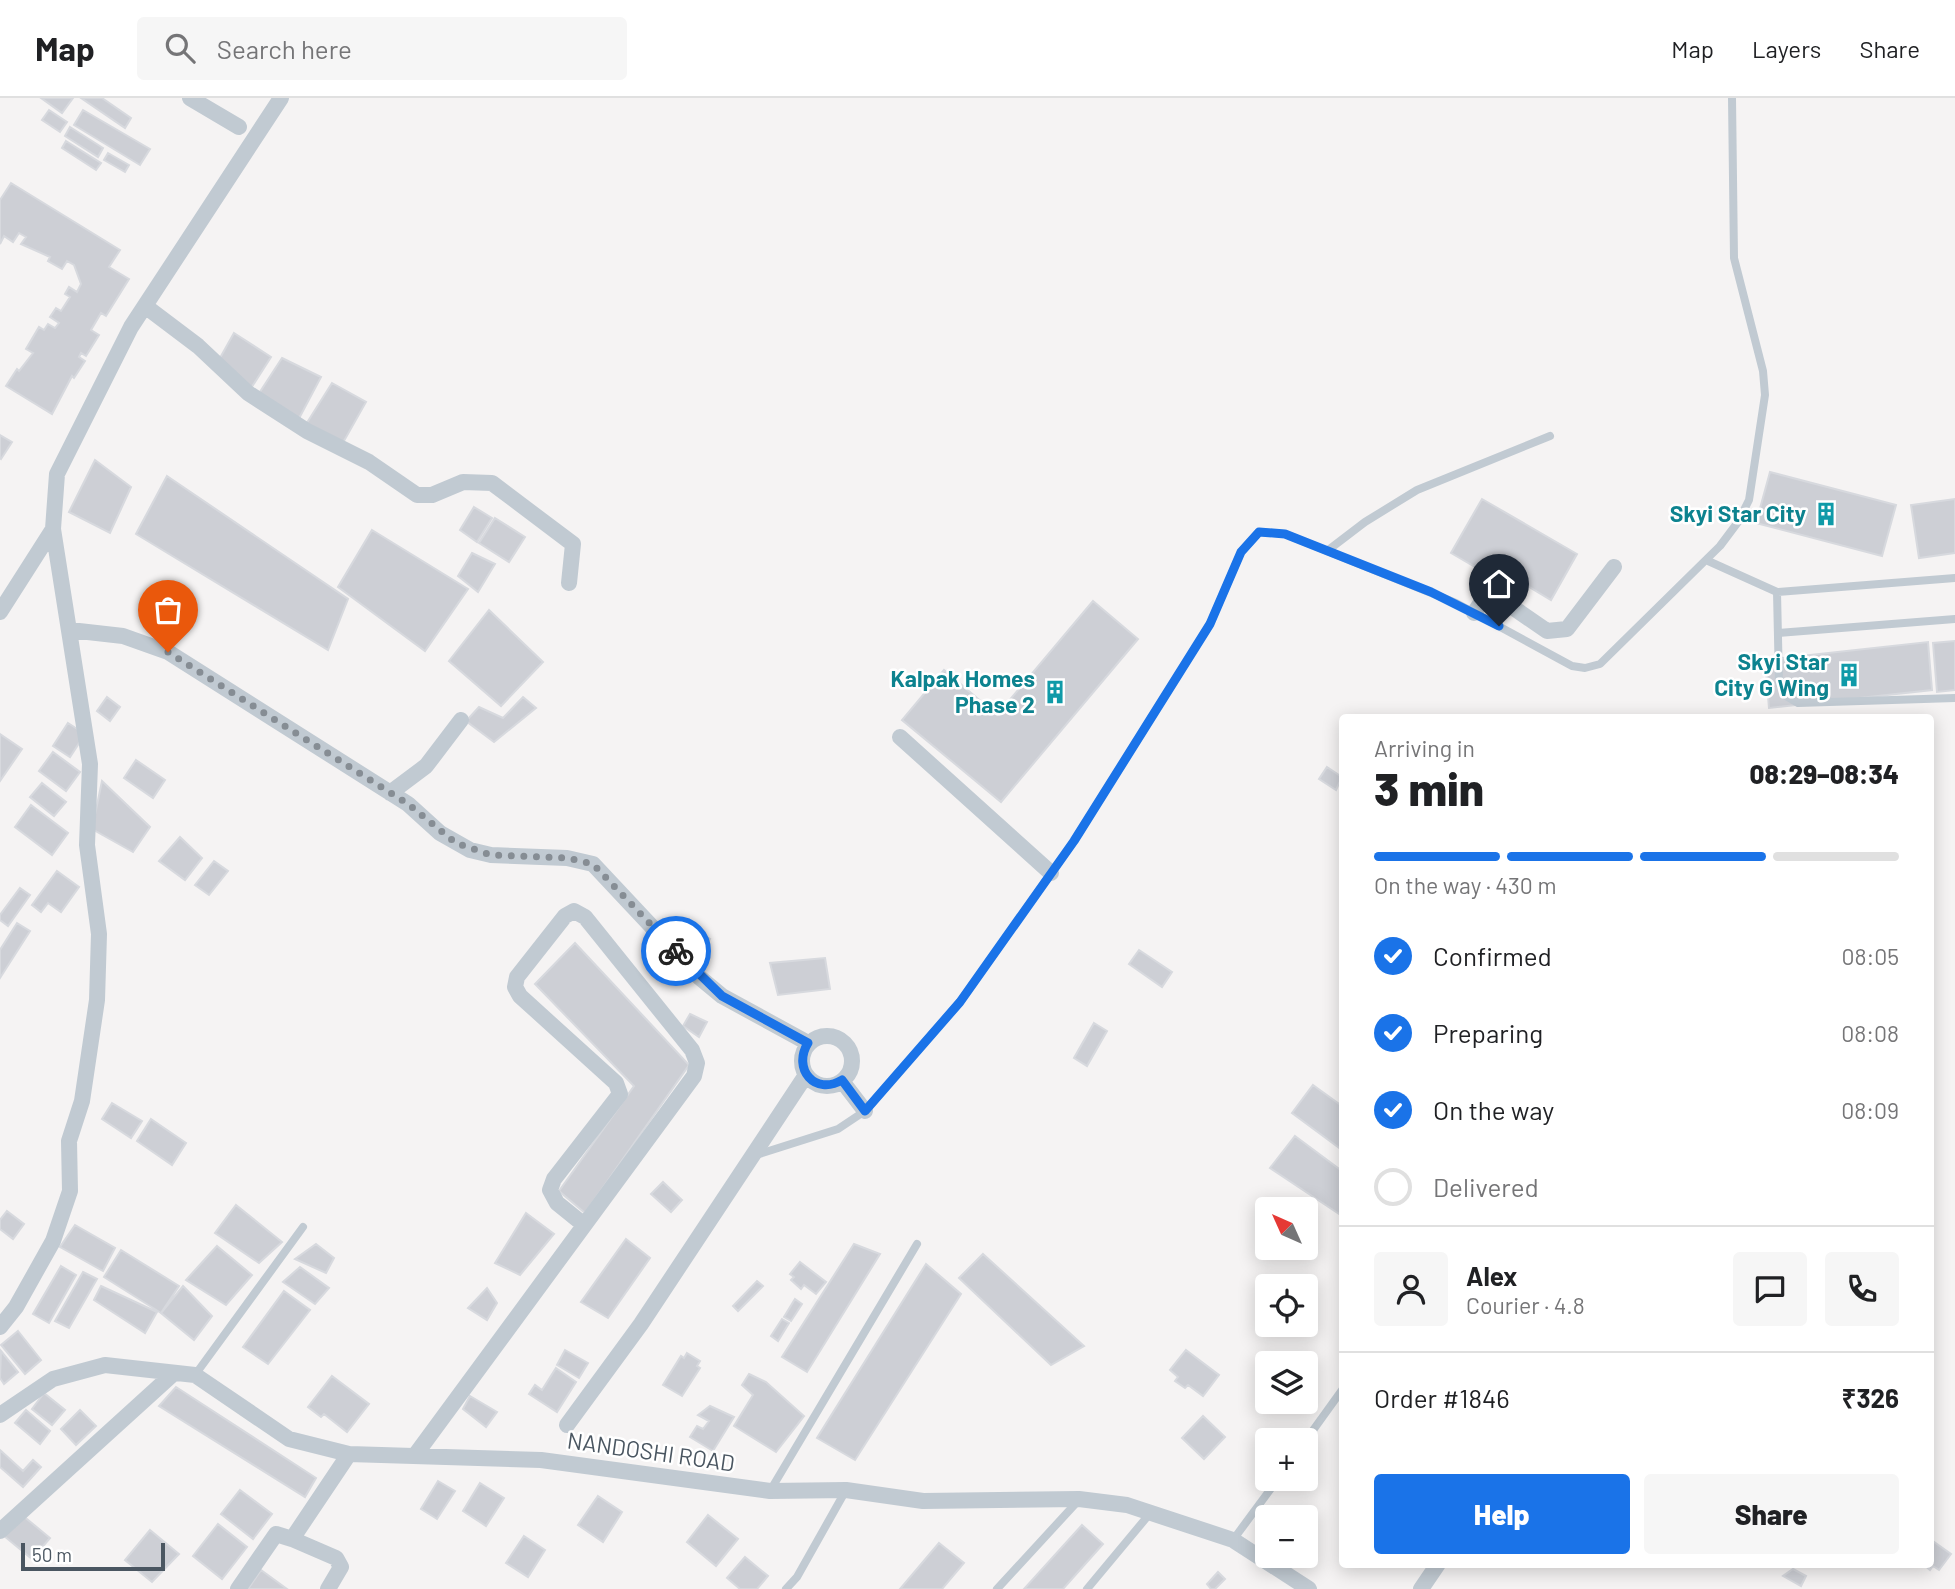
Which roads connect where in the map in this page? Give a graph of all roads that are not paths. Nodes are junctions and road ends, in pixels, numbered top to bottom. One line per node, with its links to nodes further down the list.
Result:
1 (190, 98): 4 (street)
2 (281, 98): 5 (street)
3 (1731, 98): 9 (lane)
4 (239, 127)
5 (145, 306): 7 (street); 12 (street)
6 (1550, 436): 8 (lane)
7 (53, 529): 14 (street); 17 (street)
8 (1327, 551): 15 (lane); 23 (lane)
9 (1706, 560): 13 (lane); 15 (lane)
10 (1614, 567): 15 (street)
11 (1955, 578): 13 (lane)
12 (569, 583)
13 (1777, 592): 18 (lane)
14 (0, 612)
15 (1474, 613)
16 (1955, 619): 18 (lane)
17 (70, 630): 22 (street); 32 (street)
18 (1778, 633): 19 (lane)
19 (1955, 698)
20 (461, 720): 22 (street)
21 (900, 737): 23 (street)
22 (390, 793): 24 (street)
23 (1052, 873): 27 (lane)
24 (808, 1043): 25 (street); 26 (street)
25 (806, 1075): 26 (street); 28 (street)
26 (842, 1080): 27 (street)
27 (865, 1111): 28 (lane)
28 (753, 1156): 37 (street)
29 (583, 1224): 29 (street); 40 (street)
30 (303, 1227): 34 (lane)
31 (917, 1244): 42 (lane)
32 (0, 1326)
33 (174, 1373): 34 (street, NANDOSHI ROAD); 36 (street, NANDOSHI ROAD); 46 (street)
34 (195, 1376): 39 (street, NANDOSHI ROAD)
35 (1339, 1394): 38 (lane)
36 (0, 1415)
37 (567, 1425)
38 (1315, 1428)
39 (349, 1454): 40 (street, NANDOSHI ROAD); 47 (street)
40 (416, 1454): 42 (street, NANDOSHI ROAD)
41 (846, 1490): 42 (street, NANDOSHI ROAD); 44 (street, NANDOSHI ROAD); 52 (lane)
42 (769, 1491)
43 (1269, 1491): 48 (lane)
44 (1079, 1499): 45 (street, NANDOSHI ROAD); 53 (lane)
45 (1153, 1511): 48 (street, NANDOSHI ROAD); 54 (lane)
46 (0, 1531)
47 (292, 1539): 50 (street); 51 (street)
48 (1233, 1539): 55 (street, NANDOSHI ROAD)
49 (1435, 1568): 56 (street)
50 (238, 1589)
51 (328, 1589)
52 (786, 1589)
53 (997, 1589)
54 (1087, 1589)
55 (1309, 1589)
56 (1421, 1589)

